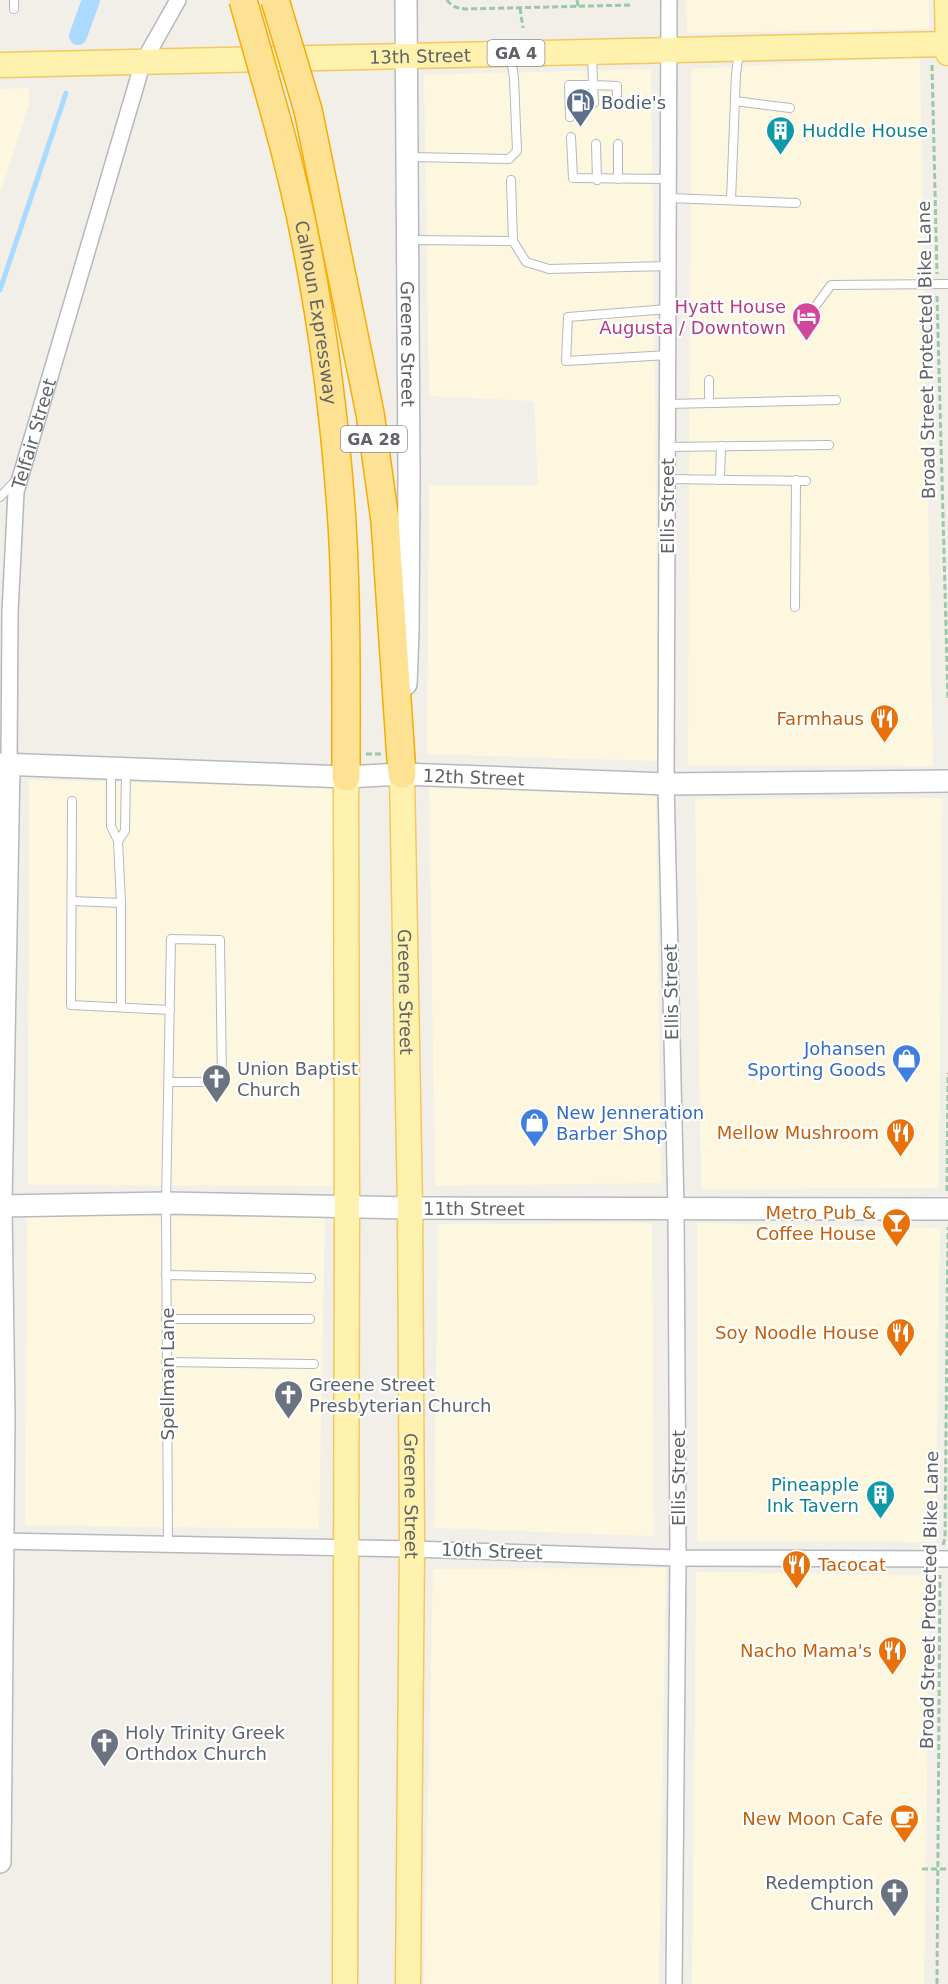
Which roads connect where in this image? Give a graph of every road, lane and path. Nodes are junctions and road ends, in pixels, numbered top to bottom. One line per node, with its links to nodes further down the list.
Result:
1 (178, 0): 21 (street, Telfair Street)
2 (243, 0): 67 (highway, Calhoun Expressway / GA 28, bridge)
3 (275, 0): 65 (highway, Calhoun Expressway / GA 28, bridge)
4 (406, 0): 20 (street, Greene Street)
5 (447, 0): 13 (path)
6 (577, 0): 11 (path)
7 (598, 0): 12 (path)
8 (669, 0): 17 (street, Ellis Street)
9 (947, 0): 15 (main road)
10 (632, 5): 12 (path)
11 (578, 6): 12 (path); 13 (path)
12 (598, 6)
13 (520, 8): 14 (path)
14 (523, 28)
15 (944, 46): 16 (main road, 13th Street / GA 4); 43 (path, Broad Street Protected Bike Lane)
16 (740, 49): 17 (main road, 13th Street / GA 4); 24 (lane)
17 (669, 51): 18 (main road, 13th Street / GA 4); 34 (street, Ellis Street)
18 (592, 52): 19 (main road, 13th Street / GA 4); 23 (lane)
19 (510, 54): 20 (main road, 13th Street / GA 4); 32 (lane)
20 (407, 55): 21 (main road, 13th Street / GA 4); 32 (street, Greene Street)
21 (144, 62): 22 (main road, 13th Street / GA 4); 55 (street, Telfair Street)
22 (0, 65)
23 (593, 86): 25 (lane); 26 (lane); 28 (lane)
24 (735, 101): 27 (lane); 38 (lane)
25 (594, 103)
26 (617, 103)
27 (790, 108)
28 (570, 117)
29 (571, 137): 36 (lane)
30 (596, 144): 36 (lane)
31 (618, 144): 33 (lane)
32 (407, 157): 40 (street, Greene Street)
33 (618, 179): 34 (lane); 36 (lane)
34 (669, 179): 37 (street, Ellis Street)
35 (511, 180): 41 (lane)
36 (597, 180)
37 (669, 198): 38 (lane); 42 (street, Ellis Street)
38 (730, 200): 39 (lane)
39 (796, 203)
40 (408, 240): 41 (lane); 65 (street, Greene Street)
41 (513, 241): 42 (lane)
42 (669, 266): 46 (street, Ellis Street)
43 (937, 284): 44 (lane); 45 (lane); 62 (path, Broad Street Protected Bike Lane)
44 (948, 284)
45 (817, 304)
46 (668, 309): 47 (street, Ellis Street); 47 (lane)
47 (668, 355): 51 (street, Ellis Street)
48 (709, 380): 50 (lane)
49 (836, 400): 50 (lane)
50 (709, 402): 51 (lane)
51 (668, 404): 54 (street, Ellis Street)
52 (829, 445): 53 (lane)
53 (721, 446): 54 (lane); 57 (lane)
54 (668, 447): 56 (street, Ellis Street)
55 (22, 474): 60 (lane); 64 (street, Telfair Street)
56 (668, 479): 57 (lane); 69 (street, Ellis Street)
57 (720, 480): 58 (lane)
58 (796, 480): 59 (lane); 61 (lane)
59 (806, 480)
60 (0, 497)
61 (795, 607)
62 (948, 700)
63 (364, 754): 65 (path)
64 (5, 764): 66 (street, 12th Street); 79 (street, Telfair Street)
65 (394, 764): 67 (street, 12th Street); 69 (street, 12th Street); 81 (main road, Greene Street / GA 28)
66 (118, 769): 67 (street, 12th Street); 71 (lane); 71 (lane)
67 (346, 777): 80 (main road, GA 28)
68 (948, 781): 69 (street, 12th Street)
69 (666, 784): 82 (street, Ellis Street)
70 (72, 801): 72 (lane)
71 (118, 841): 73 (lane)
72 (72, 902): 73 (lane); 74 (lane)
73 (121, 903): 74 (lane)
74 (121, 1007): 75 (lane)
75 (170, 1010): 77 (lane, Spellman Lane); 77 (lane, Spellman Lane)
76 (948, 1073): 83 (path, Broad Street Protected Bike Lane)
77 (170, 1082): 78 (lane, Spellman Lane)
78 (166, 1203): 79 (street, 11th Street); 80 (street, 11th Street); 84 (lane, Spellman Lane)
79 (1, 1206): 90 (street, Telfair Street)
80 (347, 1207): 81 (street, 11th Street); 93 (main road, GA 28)
81 (410, 1208): 82 (street, 11th Street); 94 (main road, Greene Street / GA 28)
82 (676, 1208): 83 (street, 11th Street); 95 (street, Ellis Street)
83 (948, 1209): 96 (path, Broad Street Protected Bike Lane)
84 (166, 1275): 85 (lane); 86 (lane, Spellman Lane)
85 (311, 1278)
86 (166, 1318): 87 (lane); 88 (lane, Spellman Lane)
87 (310, 1319)
88 (166, 1362): 89 (lane); 92 (lane, Spellman Lane)
89 (315, 1364)
90 (2, 1416): 91 (street, Telfair Street)
91 (2, 1541): 92 (street, 10th Street); 97 (street, Telfair Street)
92 (168, 1544): 93 (street, 10th Street)
93 (347, 1547): 94 (street, 10th Street); 101 (main road, GA 28)
94 (412, 1548): 95 (street, 10th Street); 102 (main road, Greene Street / GA 28)
95 (678, 1558): 96 (street, 10th Street); 103 (street, Ellis Street)
96 (944, 1559): 99 (path, Broad Street Protected Bike Lane)
97 (0, 1862)
98 (922, 1869): 99 (path)
99 (938, 1869): 100 (path); 104 (path, Broad Street Protected Bike Lane)
100 (948, 1869)
101 (345, 1984)
102 (408, 1984)
103 (674, 1984)
104 (937, 1984)

